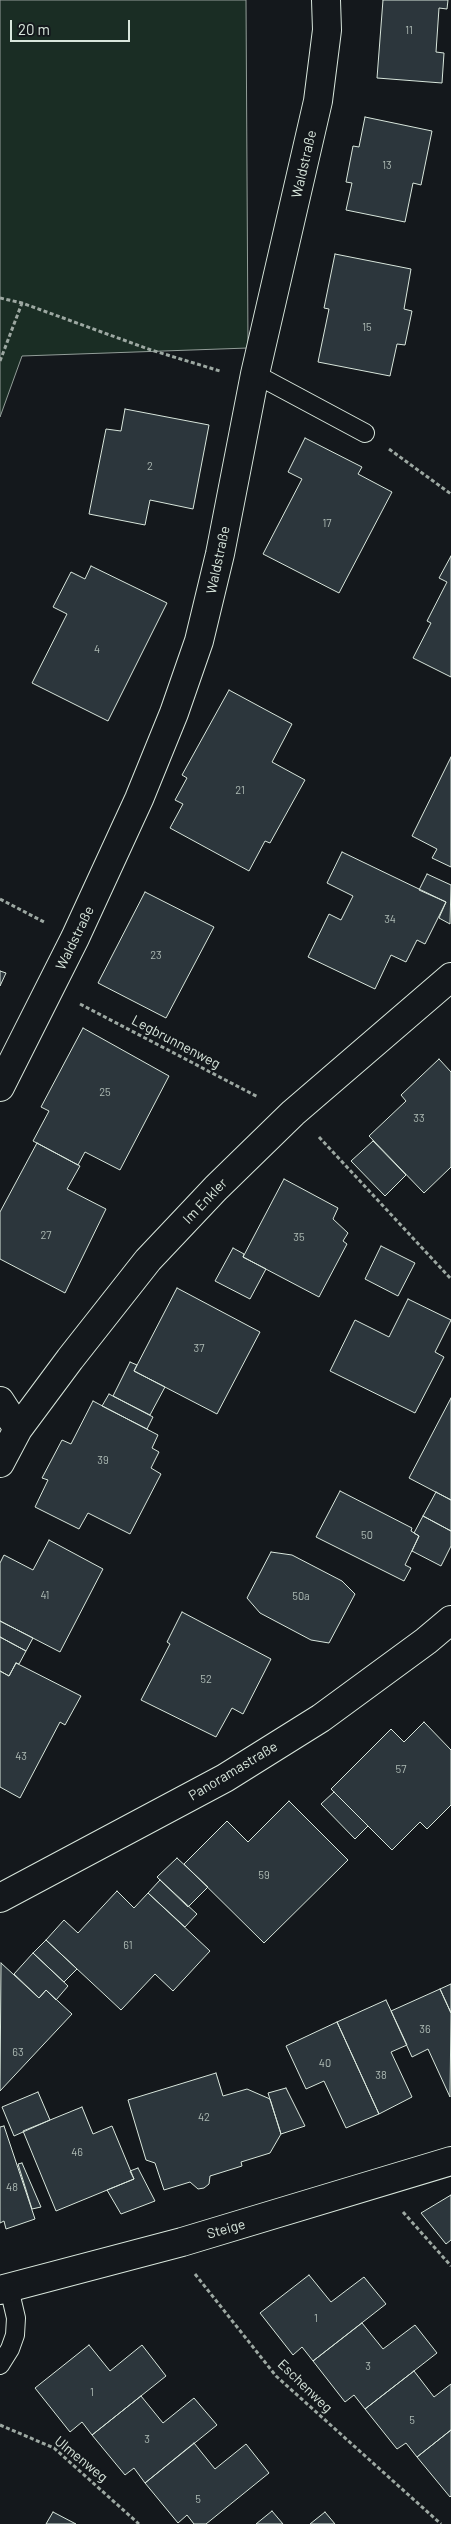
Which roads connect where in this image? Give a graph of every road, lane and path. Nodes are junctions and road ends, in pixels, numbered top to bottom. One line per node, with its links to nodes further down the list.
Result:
1 (326, 0): 6 (street, Waldstraße)
2 (0, 298): 3 (path)
3 (22, 303): 4 (path); 5 (path)
4 (0, 361)
5 (221, 372)
6 (255, 374): 7 (lane); 10 (street, Waldstraße)
7 (365, 433): 8 (path)
8 (451, 494)
9 (0, 899): 10 (path)
10 (75, 938): 12 (street, Waldstraße)
11 (451, 977): 14 (street, Im Enkler)
12 (50, 988): 13 (street, Waldstraße); 14 (path, Legbrunnenweg)
13 (0, 1087)
14 (293, 1113): 18 (street, Im Enkler)
15 (317, 1135): 16 (path)
16 (451, 1279)
17 (0, 1401): 18 (street)
18 (18, 1429): 19 (street, Im Enkler)
19 (0, 1462)
20 (451, 1620): 21 (street, Panoramastraße)
21 (0, 1898)
22 (451, 2161): 23 (street, Steige)
23 (388, 2181): 24 (street, Steige); 25 (path)
24 (182, 2242): 26 (street, Steige); 30 (path, Eschenweg)
25 (451, 2266)
26 (5, 2289): 27 (lane)
27 (0, 2364)
28 (0, 2425): 29 (path, Ulmenweg)
29 (139, 2524)
30 (441, 2524)

